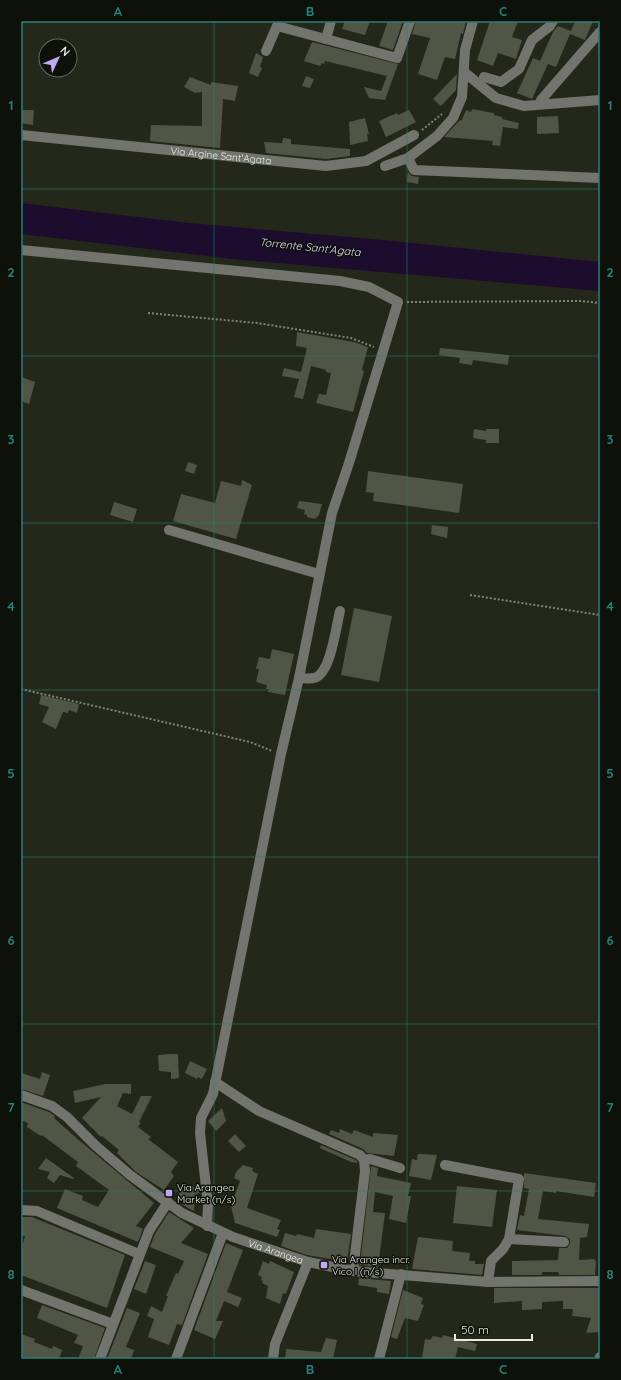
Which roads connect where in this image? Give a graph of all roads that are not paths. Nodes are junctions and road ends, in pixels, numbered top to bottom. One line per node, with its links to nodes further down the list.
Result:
1 (331, 21): 6 (street)
2 (410, 21): 6 (street)
3 (473, 21): 8 (street)
4 (552, 21): 9 (street)
5 (600, 32): 10 (street)
6 (326, 39): 7 (street)
7 (266, 52)
8 (464, 72): 11 (street); 14 (street)
9 (484, 77)
10 (541, 100)
11 (600, 100)
12 (21, 135): 13 (street, Via Argine Sant'Agata)
13 (414, 135)
14 (408, 158): 15 (street); 16 (street)
15 (384, 166)
16 (600, 178)
17 (21, 250): 19 (street)
18 (169, 530): 19 (street)
19 (319, 574): 21 (street)
20 (340, 611): 21 (street)
21 (298, 678): 22 (street)
22 (215, 1082): 24 (street); 29 (street)
23 (21, 1095): 27 (street, Via Arangea)
24 (364, 1160): 26 (street); 35 (street)
25 (445, 1165): 31 (street)
26 (400, 1168)
27 (168, 1202): 29 (street, Via Arangea); 33 (street)
28 (21, 1210): 33 (street)
29 (207, 1226): 30 (street, Via Arangea)
30 (223, 1233): 34 (street, Via Arangea); 42 (street)
31 (508, 1239): 32 (street); 38 (street)
32 (564, 1242)
33 (139, 1254): 40 (street)
34 (308, 1262): 35 (street, Via Arangea); 43 (street)
35 (353, 1271): 36 (street, Via Arangea)
36 (401, 1274): 38 (street, Via Arangea); 44 (street)
37 (600, 1280): 38 (street, Via Arangea)
38 (488, 1282)
39 (21, 1290): 40 (street)
40 (113, 1324): 41 (street)
41 (100, 1359)
42 (176, 1359)
43 (273, 1359)
44 (379, 1359)

